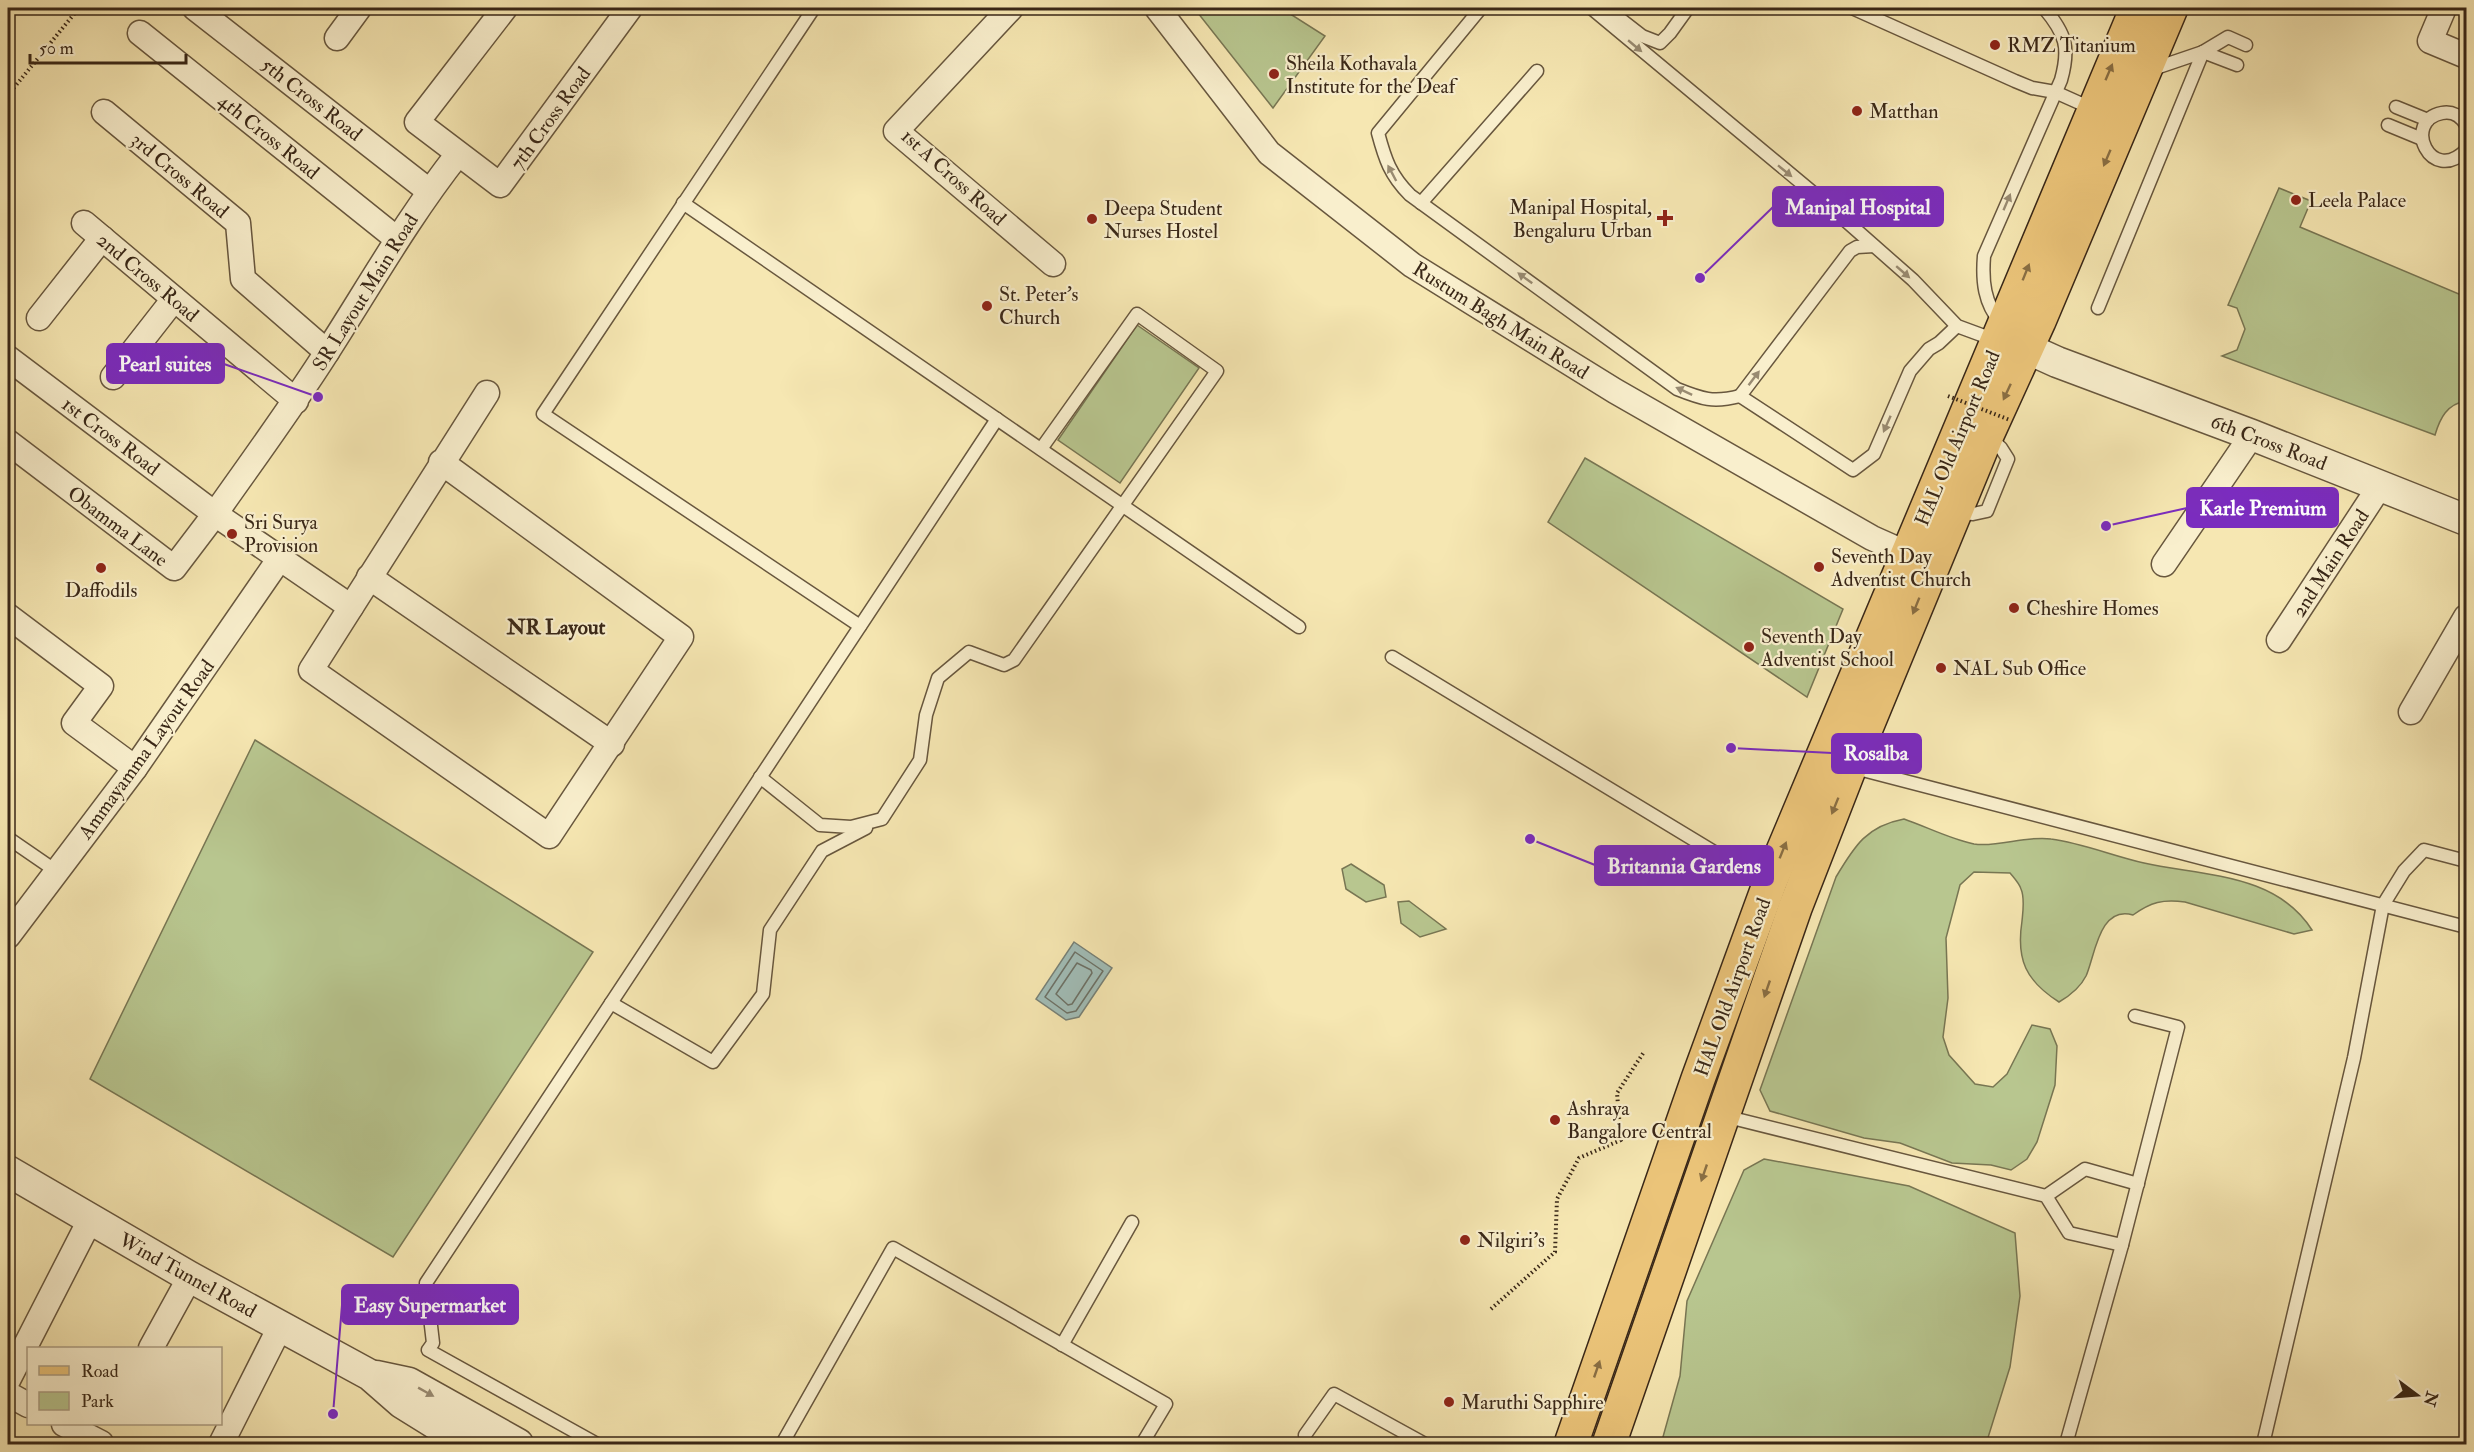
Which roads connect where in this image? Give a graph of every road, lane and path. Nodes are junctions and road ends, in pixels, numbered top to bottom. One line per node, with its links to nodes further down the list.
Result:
1 (79, 8): 29 (path)
2 (195, 8): 39 (street, 5th Cross Road)
3 (359, 8): 19 (street)
4 (505, 8): 38 (street)
5 (630, 8): 38 (street, 7th Cross Road)
6 (814, 8): 41 (lane)
7 (1011, 8): 44 (street, 1st A Cross Road)
8 (1157, 8): 67 (street, Rustum Bagh Main Road)
9 (1481, 8): 40 (lane, one-way to 9)
10 (1591, 8): 43 (lane, one-way to 43)
11 (1606, 8): 12 (lane)
12 (1688, 8)
13 (1852, 8): 28 (lane)
14 (2044, 8): 28 (lane)
15 (2137, 8): 31 (main road, HAL Old Airport Road, one-way to 15)
16 (2171, 8): 25 (main road, HAL Old Airport Road)
17 (2444, 8): 21 (street)
18 (140, 33): 42 (street, 4th Cross Road)
19 (337, 38)
20 (2246, 45): 22 (lane)
21 (2444, 47): 23 (street); 27 (street)
22 (2203, 52): 24 (lane); 25 (lane); 46 (lane)
23 (2466, 56)
24 (2237, 65)
25 (2144, 71): 49 (main road, HAL Old Airport Road, one-way to 49)
26 (1537, 72): 40 (lane)
27 (2466, 73)
28 (2055, 92): 31 (lane); 49 (lane, one-way to 28)
29 (8, 95)
30 (2396, 106): 33 (lane)
31 (2093, 109): 49 (main road, HAL Old Airport Road, one-way to 31)
32 (104, 112): 50 (street, 3rd Cross Road)
33 (2428, 120): 35 (lane); 36 (lane)
34 (2388, 125): 36 (lane)
35 (2466, 125)
36 (2422, 139): 37 (lane)
37 (2466, 150)
38 (458, 154): 39 (street, SR Layout Main Road)
39 (429, 190): 42 (street, SR Layout Main Road)
40 (1421, 202): 54 (lane, one-way to 40)
41 (683, 203): 57 (lane); 74 (lane)
42 (397, 239): 50 (street, SR Layout Main Road)
43 (1874, 246): 48 (lane, one-way to 48); 54 (lane, one-way to 43)
44 (1053, 264)
45 (174, 299): 47 (street, 2nd Cross Road); 52 (street); 56 (street, 2nd Cross Road)
46 (2098, 308)
47 (39, 318)
48 (1957, 326): 49 (lane); 54 (lane, one-way to 54)
49 (2017, 334): 58 (main road, HAL Old Airport Road, one-way to 58); 59 (street, 6th Cross Road); 67 (main road, HAL Old Airport Road)
50 (327, 352): 56 (street, SR Layout Main Road)
51 (8, 358): 65 (street, 1st Cross Road)
52 (113, 377)
53 (487, 393): 62 (street)
54 (1740, 396)
55 (1948, 396): 58 (path, bridge)
56 (296, 401): 65 (street, SR Layout Main Road)
57 (997, 419): 61 (lane); 74 (lane)
58 (1998, 428): 80 (main road, HAL Old Airport Road, one-way to 80)
59 (2252, 435): 63 (street, 6th Cross Road); 69 (street)
60 (8, 442): 65 (street, Obamma Lane)
61 (1041, 449): 64 (lane); 64 (lane)
62 (441, 462): 70 (street); 79 (street)
63 (2380, 486): 66 (street, 6th Cross Road); 76 (street, 2nd Main Road)
64 (1122, 505): 75 (lane); 83 (lane)
65 (215, 514): 68 (street)
66 (2466, 520)
67 (1908, 554): 87 (main road, HAL Old Airport Road, one-way to 67)
68 (280, 558): 71 (street); 81 (street, Ammayamma Layout Road)
69 (2164, 564)
70 (369, 577): 71 (street); 79 (street)
71 (351, 606): 79 (street)
72 (8, 616): 81 (street)
73 (2466, 617): 78 (street)
74 (860, 626): 82 (lane)
75 (1299, 627)
76 (2279, 640)
77 (1392, 657): 87 (lane)
78 (2411, 712)
79 (612, 744)
80 (1850, 767): 88 (lane); 94 (main road, HAL Old Airport Road, one-way to 94)
81 (135, 768): 86 (street, Ammayamma Layout Road)
82 (760, 777): 83 (lane); 91 (lane)
83 (882, 819): 91 (lane)
84 (8, 838): 86 (lane)
85 (2466, 861): 88 (lane)
86 (56, 871): 90 (street, Ammayamma Layout Road)
87 (1770, 882): 120 (main road, HAL Old Airport Road, one-way to 87)
88 (2383, 905): 89 (lane); 123 (lane)
89 (2466, 927)
90 (8, 936)
91 (611, 1003): 116 (lane)
92 (2135, 1016): 96 (lane)
93 (1644, 1052): 102 (path)
94 (1724, 1116): 97 (lane); 121 (main road, HAL Old Airport Road, one-way to 121)
95 (8, 1171): 98 (street, Wind Tunnel Road)
96 (2138, 1184): 97 (lane); 100 (lane)
97 (2046, 1196): 100 (lane)
98 (90, 1220): 101 (street, Wind Tunnel Road); 107 (street)
99 (1132, 1222): 104 (lane)
100 (2122, 1245): 122 (lane)
101 (190, 1277): 103 (street, Wind Tunnel Road); 105 (street)
102 (1491, 1309)
103 (280, 1327): 106 (street, Wind Tunnel Road); 114 (street)
104 (1062, 1345): 117 (lane); 118 (lane)
105 (153, 1347)
106 (370, 1375): 113 (street, Wind Tunnel Road); 115 (street, Wind Tunnel Road, one-way to 115)
107 (8, 1380)
108 (8, 1394): 109 (street)
109 (27, 1404)
110 (67, 1425): 112 (street)
111 (1305, 1435): 119 (lane)
112 (104, 1437)
113 (450, 1440)
114 (221, 1444)
115 (518, 1444)
116 (597, 1444)
117 (782, 1444)
118 (1142, 1444)
119 (1425, 1444)
120 (1571, 1444)
121 (1609, 1444)
122 (2066, 1444)
123 (2263, 1444)

